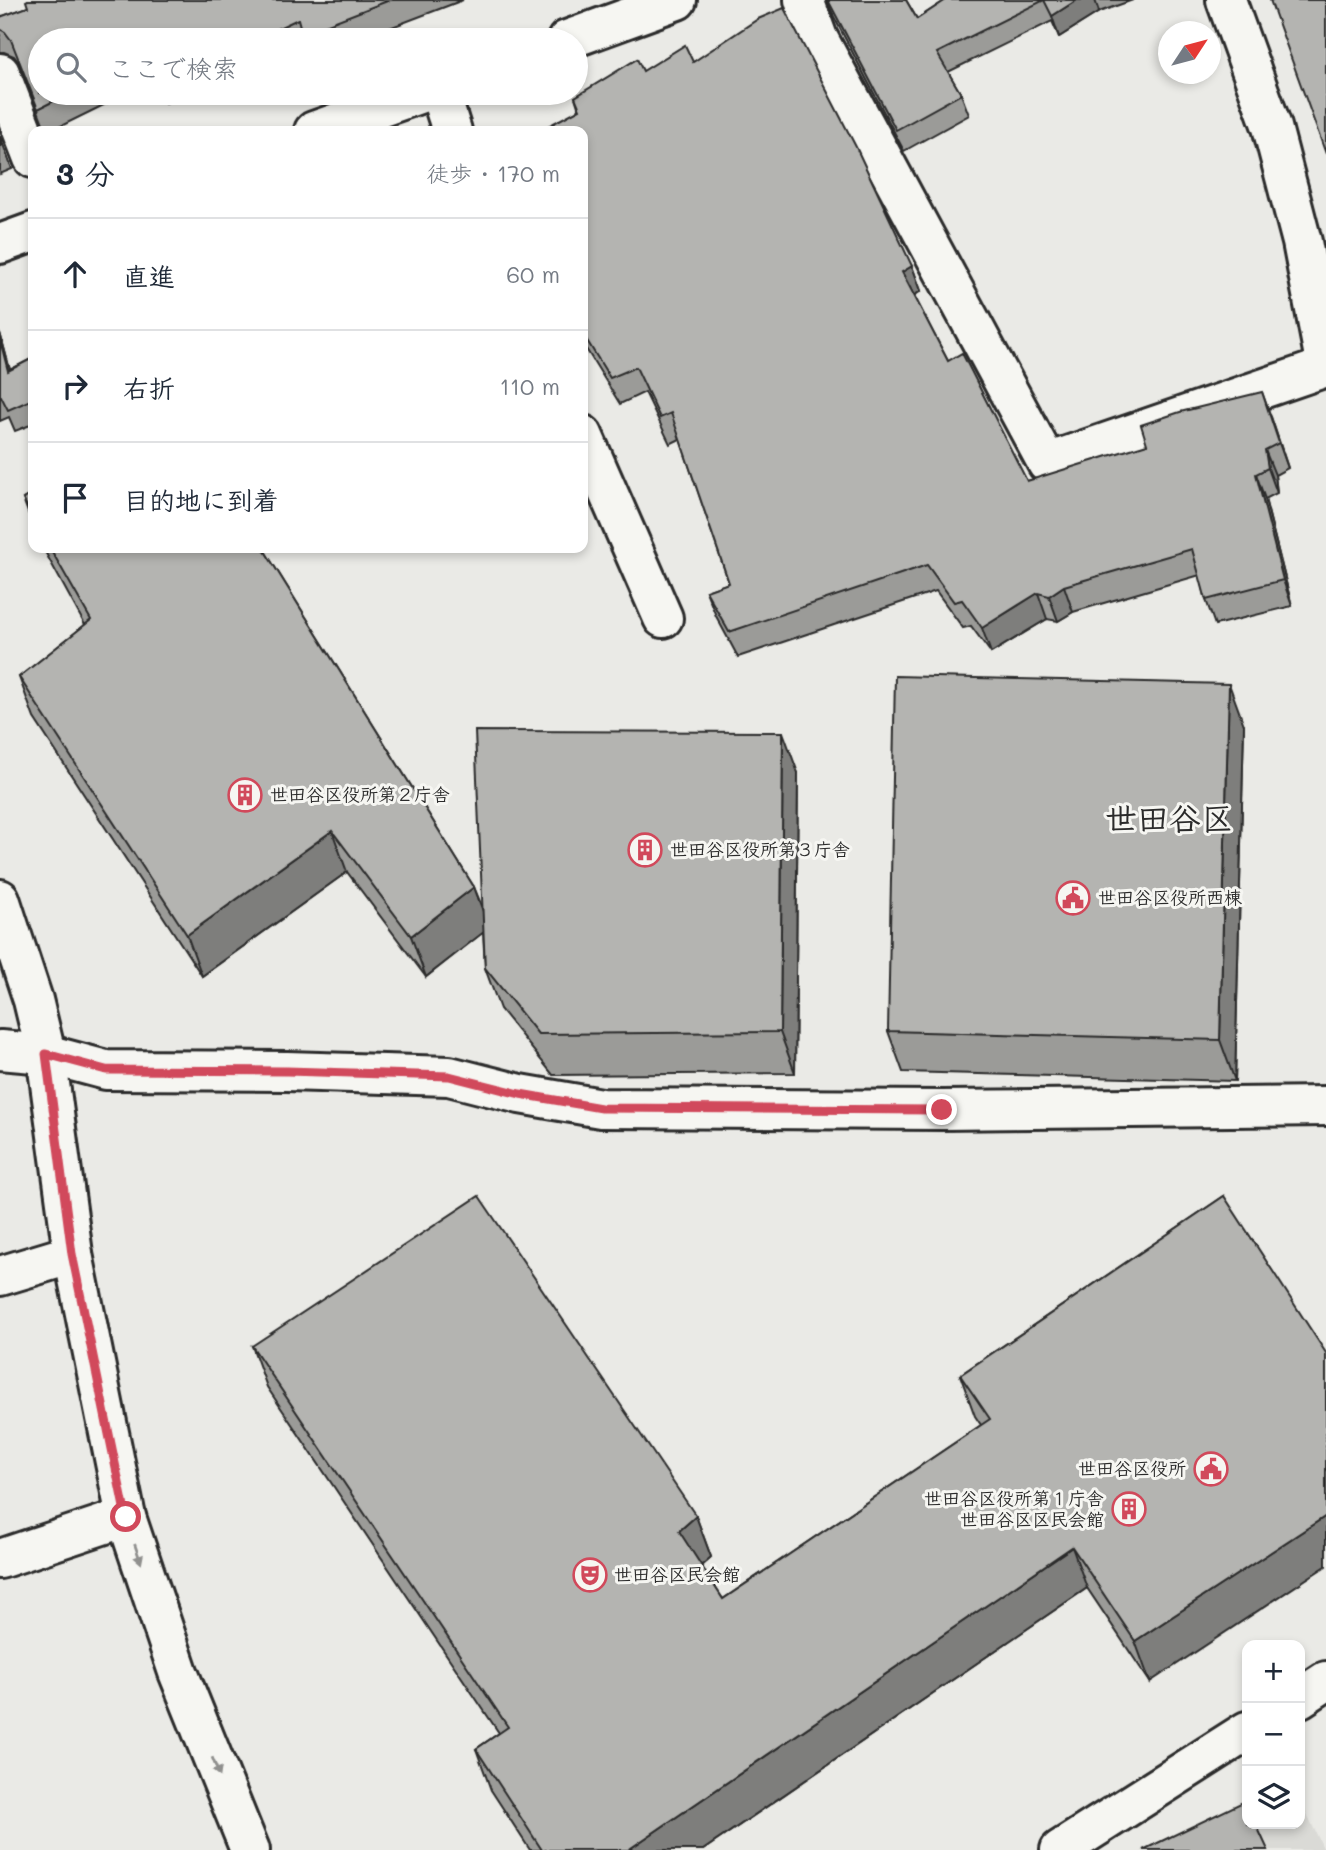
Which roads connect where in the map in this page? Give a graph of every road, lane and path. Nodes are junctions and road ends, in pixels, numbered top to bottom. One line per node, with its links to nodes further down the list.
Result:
1 (677, 0): 4 (street)
2 (804, 0): 13 (street)
3 (1226, 0): 13 (street)
4 (588, 32)
5 (0, 73): 10 (street)
6 (387, 105): 8 (street)
7 (444, 105): 9 (street)
8 (328, 126)
9 (450, 126)
10 (28, 145)
11 (28, 234): 12 (street)
12 (0, 244)
13 (1326, 367)
14 (588, 446): 15 (street)
15 (663, 618)
16 (0, 899): 18 (street)
17 (0, 1050): 18 (street)
18 (46, 1054): 19 (street); 20 (street)
19 (1326, 1106)
20 (72, 1254): 21 (street); 22 (street)
21 (0, 1276)
22 (126, 1517): 23 (street); 27 (street, one-way to 27)
23 (0, 1559)
24 (1326, 1681): 25 (street)
25 (1305, 1695)
26 (1242, 1734): 28 (street)
27 (250, 1850)
28 (1060, 1850)

